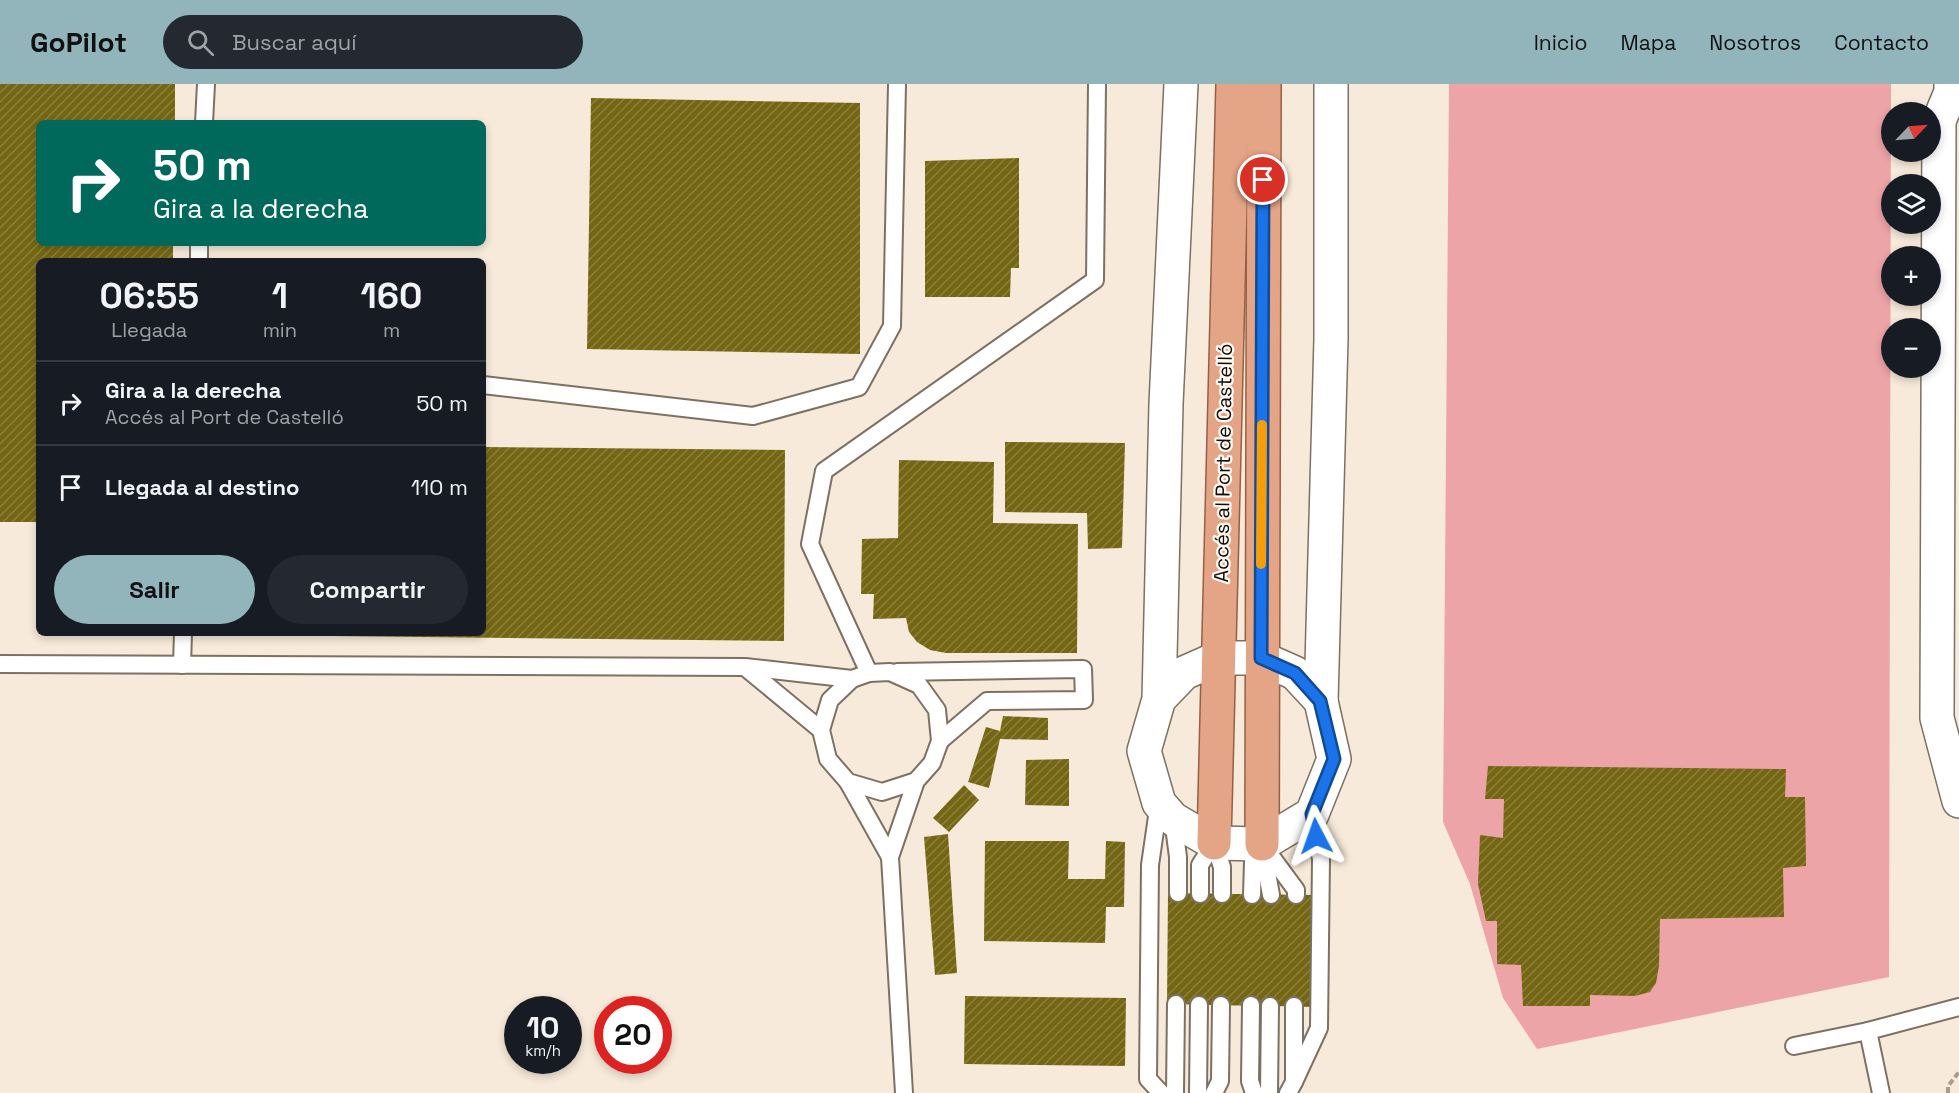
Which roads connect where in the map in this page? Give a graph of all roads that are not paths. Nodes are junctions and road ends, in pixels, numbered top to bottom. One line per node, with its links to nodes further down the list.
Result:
1 (206, 84): 9 (lane)
2 (897, 84): 10 (lane)
3 (1096, 84): 18 (lane)
4 (1181, 84): 20 (street)
5 (1233, 84): 12 (highway, Accés al Port de Castelló)
6 (1264, 84): 13 (highway, Accés al Port de Castelló)
7 (1330, 84): 21 (street)
8 (1952, 102): 26 (street)
9 (204, 120)
10 (486, 385)
11 (183, 636): 15 (lane)
12 (1218, 658): 13 (street); 20 (street); 29 (highway, Accés al Port de Castelló)
13 (1261, 658): 21 (street); 30 (highway, Accés al Port de Castelló)
14 (0, 664): 15 (lane)
15 (182, 665): 16 (lane)
16 (746, 667): 19 (lane); 22 (lane)
17 (890, 672): 18 (lane); 23 (lane); 23 (lane)
18 (869, 673): 19 (lane)
19 (852, 679): 22 (lane)
20 (1159, 699): 27 (street)
21 (1320, 701): 28 (street)
22 (821, 730): 25 (lane)
23 (940, 741): 24 (lane)
24 (916, 781): 25 (lane); 31 (lane)
25 (848, 782): 31 (lane)
26 (1959, 801)
27 (1166, 811): 29 (street); 32 (lane); 49 (lane)
28 (1312, 814): 30 (street); 47 (lane)
29 (1214, 843): 30 (street); 33 (lane); 34 (lane)
30 (1262, 844): 35 (lane); 36 (lane); 37 (lane)
31 (890, 857): 48 (lane)
32 (1178, 893)
33 (1200, 894)
34 (1222, 894)
35 (1252, 895)
36 (1271, 895)
37 (1296, 895)
38 (1176, 1004): 50 (lane)
39 (1199, 1005): 51 (lane)
40 (1221, 1005): 52 (lane)
41 (1251, 1005): 53 (lane)
42 (1270, 1006): 54 (lane)
43 (1294, 1006): 47 (lane)
44 (1959, 1007): 45 (lane)
45 (1868, 1031): 46 (lane); 55 (lane)
46 (1794, 1046)
47 (1291, 1087)
48 (904, 1093)
49 (1161, 1093)
50 (1175, 1093)
51 (1198, 1093)
52 (1214, 1093)
53 (1254, 1093)
54 (1269, 1093)
55 (1881, 1093)

